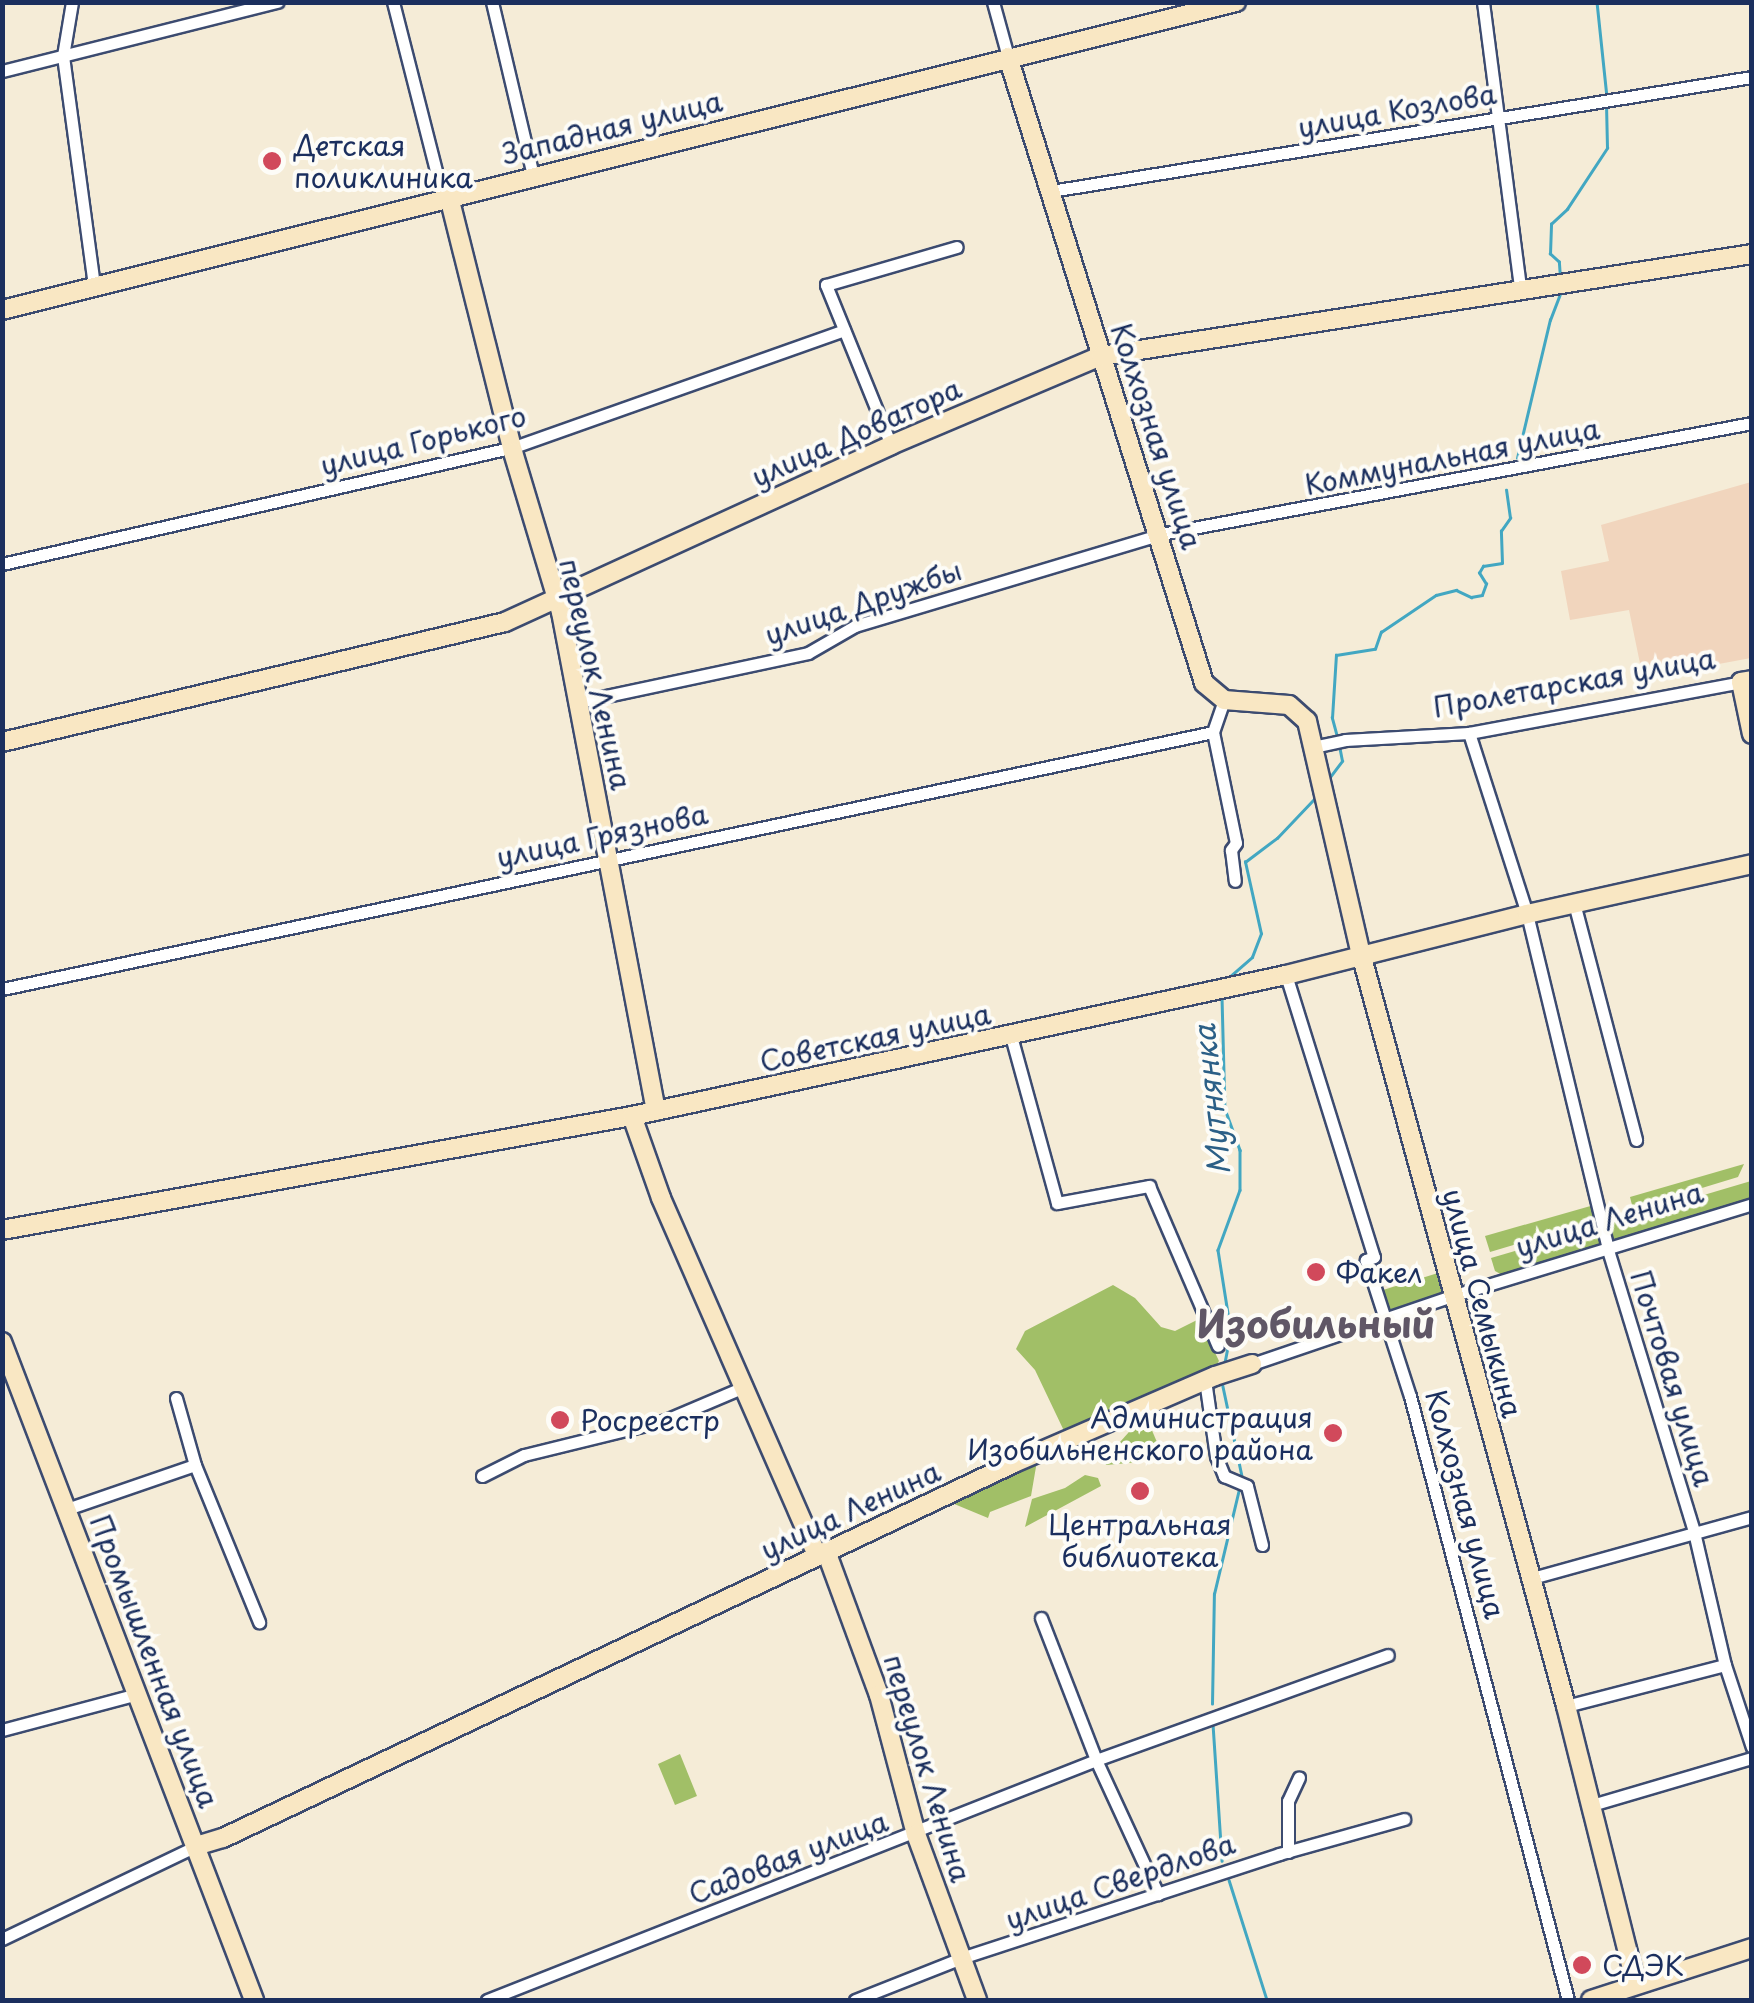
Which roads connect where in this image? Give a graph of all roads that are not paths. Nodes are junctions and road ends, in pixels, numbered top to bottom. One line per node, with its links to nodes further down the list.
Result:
1 (72, 2): 8 (street)
2 (276, 2): 8 (street)
3 (393, 2): 15 (street, переулок Ленина)
4 (492, 2): 13 (street)
5 (993, 2): 9 (street, Колхозная улица)
6 (1236, 2): 9 (street, Западная улица)
7 (1483, 2): 12 (street)
8 (63, 56): 10 (street); 18 (street)
9 (1008, 57): 13 (street, Западная улица); 14 (street, Колхозная улица)
10 (2, 71)
11 (1752, 76): 12 (street, улица Козлова)
12 (1499, 120): 14 (street, улица Козлова); 19 (street)
13 (533, 176): 15 (street, Западная улица)
14 (1051, 192): 22 (street, Колхозная улица)
15 (446, 197): 18 (street, Западная улица); 25 (street, переулок Ленина)
16 (957, 247): 21 (street)
17 (1752, 254): 19 (street, улица Доватора)
18 (94, 286): 20 (street, Западная улица)
19 (1520, 288): 22 (street, улица Доватора)
20 (2, 310)
21 (844, 330): 24 (street); 25 (street, улица Горького)
22 (1101, 356): 24 (street, улица Доватора); 26 (street, Колхозная улица)
23 (1752, 423): 26 (street, Коммунальная улица)
24 (891, 445): 28 (street, улица Доватора)
25 (514, 447): 27 (street, улица Горького); 28 (street, переулок Ленина)
26 (1161, 534): 30 (street, Колхозная улица); 31 (street, улица Дружбы)
27 (2, 564)
28 (555, 602): 31 (street, переулок Ленина); 35 (street, улица Доватора)
29 (1746, 681): 33 (street, Пролетарская улица); 34 (street)
30 (1224, 700): 32 (street); 36 (street, улица Семыкина)
31 (578, 702): 37 (street, переулок Ленина)
32 (1213, 732): 37 (street, улица Грязнова); 39 (street)
33 (1469, 733): 36 (street, Пролетарская улица); 41 (street, Почтовая улица)
34 (1752, 734)
35 (2, 742)
36 (1333, 743): 42 (street, улица Семыкина)
37 (608, 859): 44 (street, улица Грязнова); 46 (street, переулок Ленина)
38 (1752, 864): 40 (street, Советская улица)
39 (1235, 881)
40 (1574, 903): 41 (street, Советская улица); 48 (street)
41 (1528, 914): 42 (street, Советская улица); 51 (street, Почтовая улица)
42 (1361, 954): 43 (street, Советская улица); 52 (street, улица Семыкина)
43 (1286, 975): 45 (street, Советская улица); 53 (street, Колхозная улица)
44 (2, 989)
45 (1011, 1036): 46 (street, Советская улица); 55 (street)
46 (656, 1111): 47 (street, Советская улица)
47 (632, 1116): 50 (street, Советская улица); 58 (street, переулок Ленина)
48 (1636, 1140)
49 (1752, 1204): 51 (street, улица Ленина)
50 (2, 1230)
51 (1608, 1250): 52 (street, улица Ленина); 64 (street, Почтовая улица)
52 (1452, 1296): 53 (street, улица Ленина); 67 (street, улица Семыкина)
53 (1385, 1318): 56 (street, улица Ленина); 93 (street, Колхозная улица)
54 (2, 1342): 62 (street, Промышленная улица)
55 (1218, 1346)
56 (1252, 1364): 57 (street, улица Ленина)
57 (1216, 1376): 65 (street); 66 (street, улица Ленина)
58 (746, 1386): 61 (street); 66 (street, переулок Ленина)
59 (176, 1398): 60 (street)
60 (195, 1465): 62 (street); 69 (street)
61 (482, 1476)
62 (66, 1509): 72 (street, Промышленная улица)
63 (1752, 1518): 64 (street)
64 (1694, 1532): 67 (street); 71 (street, Почтовая улица)
65 (1262, 1545)
66 (822, 1553): 81 (street, переулок Ленина); 82 (street, улица Ленина)
67 (1532, 1578): 73 (street, улица Семыкина)
68 (1040, 1618): 77 (street)
69 (260, 1622)
70 (1388, 1655): 77 (street, Садовая улица)
71 (1725, 1665): 73 (street); 75 (street, Почтовая улица)
72 (138, 1694): 74 (street); 82 (street, Промышленная улица)
73 (1566, 1706): 79 (street, улица Семыкина)
74 (2, 1730)
75 (1752, 1747)
76 (1752, 1758): 79 (street)
77 (1096, 1760): 81 (street, Садовая улица); 84 (street)
78 (1299, 1777): 83 (street)
79 (1592, 1805): 88 (street, улица Семыкина)
80 (1404, 1819): 83 (street, улица Свердлова)
81 (916, 1834): 87 (street, переулок Ленина); 90 (street, Садовая улица)
82 (196, 1846): 85 (street, улица Ленина); 89 (street, Промышленная улица)
83 (1288, 1852): 84 (street, улица Свердлова)
84 (1158, 1894): 87 (street, улица Свердлова)
85 (2, 1940)
86 (1752, 1948): 88 (street)
87 (961, 1958): 91 (street, улица Свердлова); 92 (street, переулок Ленина)
88 (1636, 1984): 94 (street)
89 (254, 2000)
90 (488, 2000)
91 (855, 2000)
92 (976, 2000)
93 (1568, 2000)
94 (1591, 2000)

